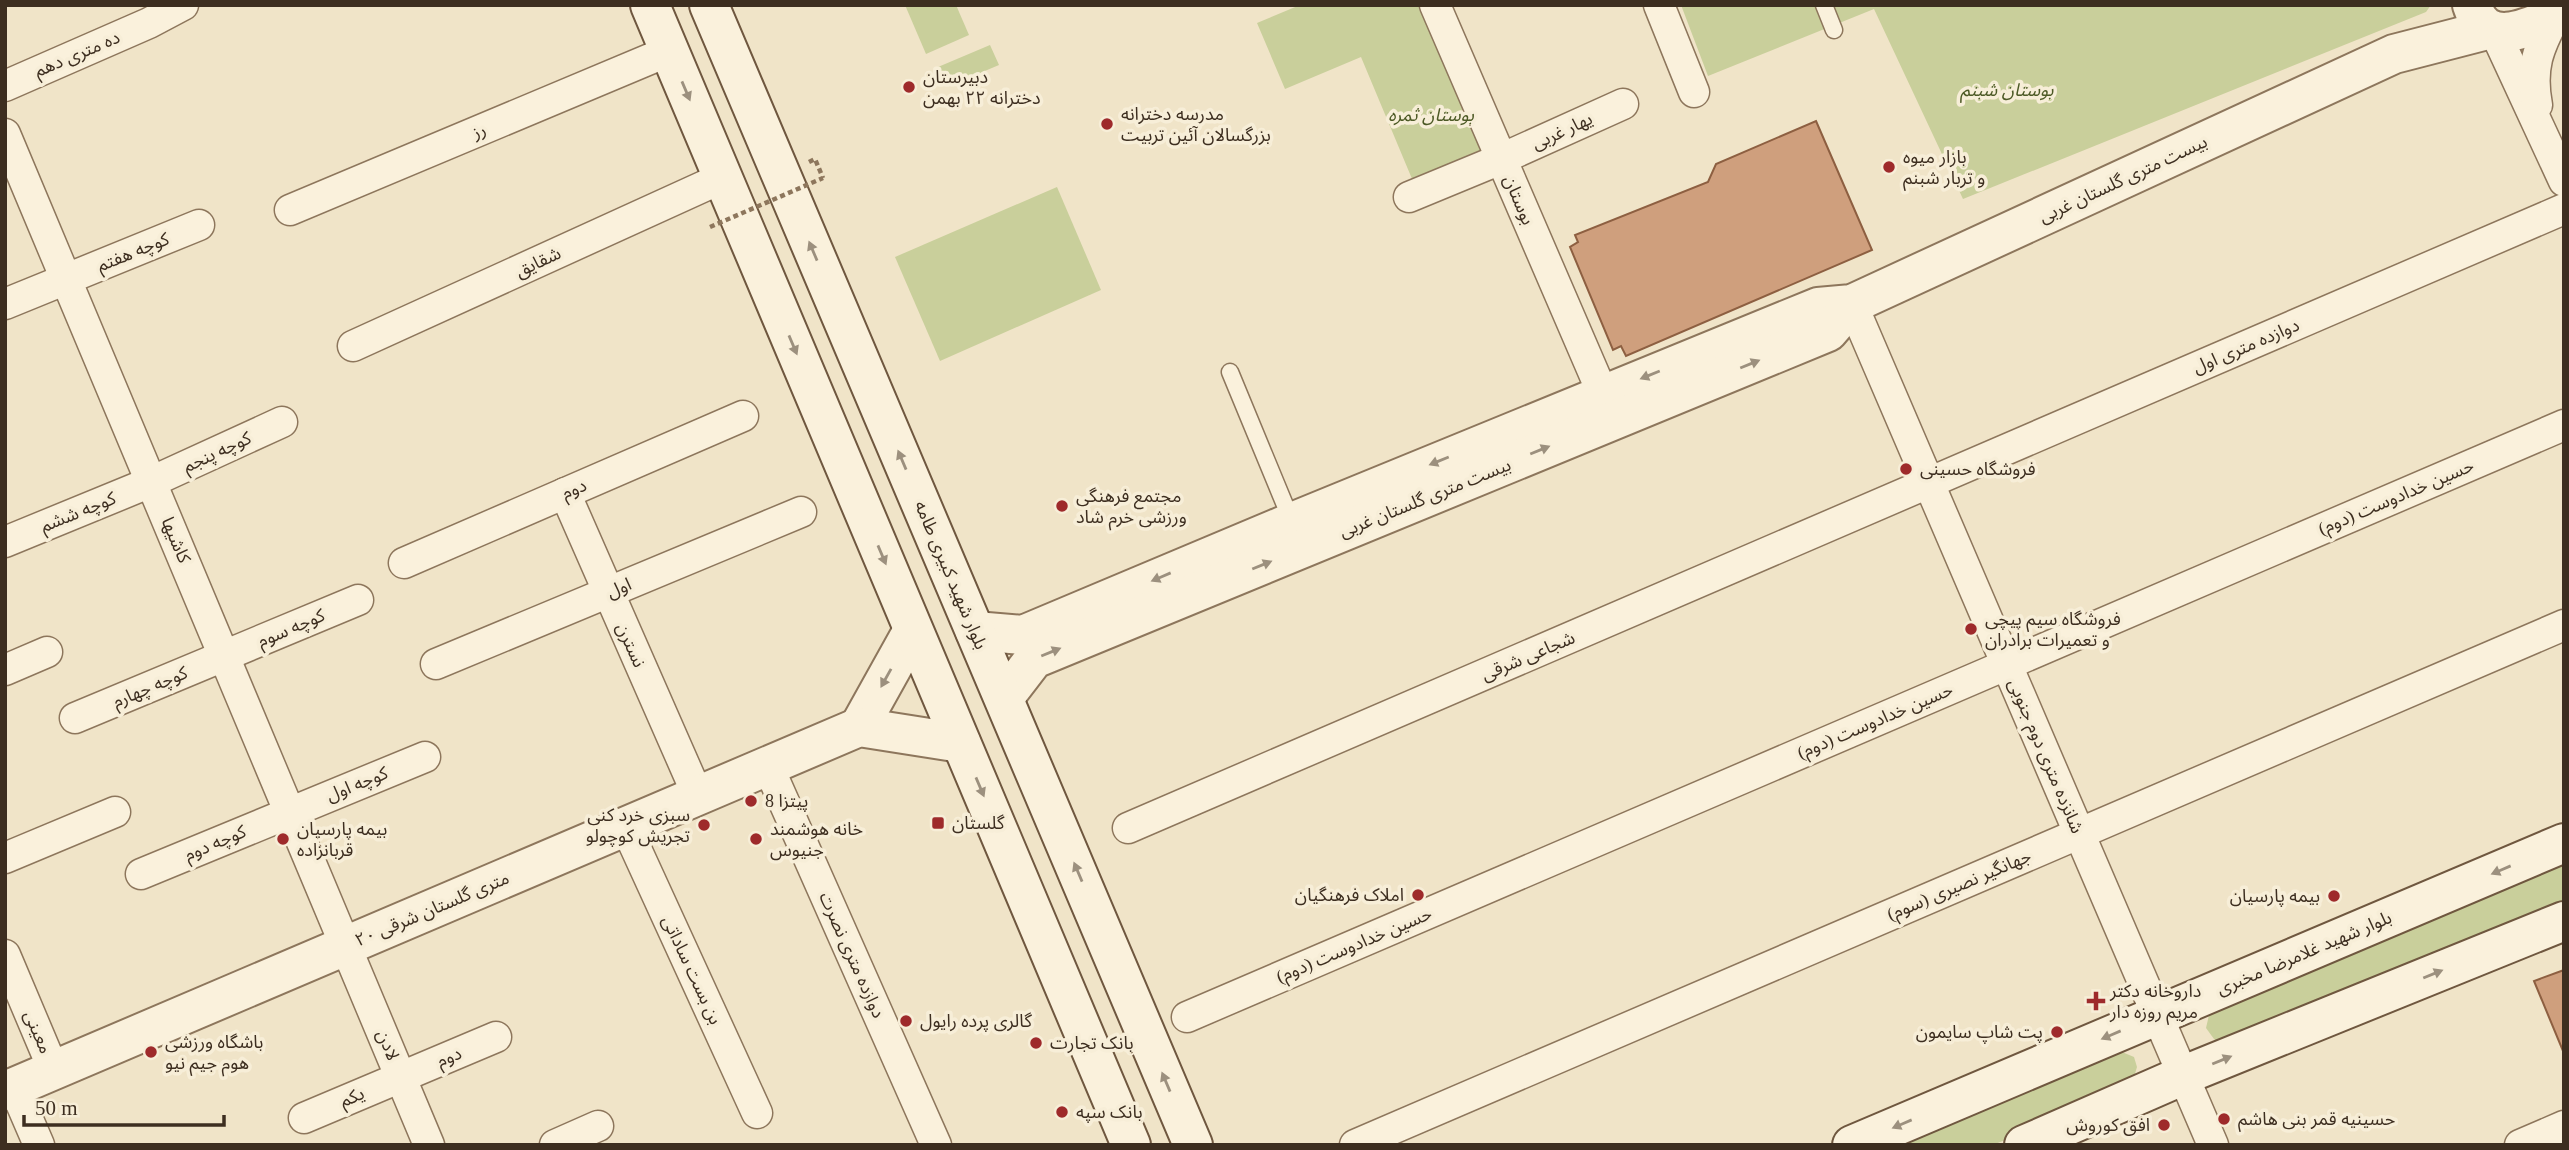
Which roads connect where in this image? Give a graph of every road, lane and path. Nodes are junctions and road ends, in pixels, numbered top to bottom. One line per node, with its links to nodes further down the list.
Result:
1 (183, 5): 8 (street, ده متری دهم)
2 (650, 5): 12 (main road)
3 (709, 5): 48 (main road, بلوار شهید کبیری طامه, one-way to 3)
4 (1435, 5): 20 (street, بوستان)
5 (1659, 5): 15 (street)
6 (1824, 5): 11 (lane)
7 (2456, 5): 13 (main road)
8 (146, 14): 14 (street, ده متری دهم)
9 (2560, 14): 10 (main road); 17 (street)
10 (2485, 23): 13 (main road); 17 (street)
11 (1834, 30)
12 (669, 51): 21 (main road, one-way to 21); 25 (street, رز)
13 (2395, 54): 30 (main road, بیست متری گلستان غربی)
14 (5, 86)
15 (1694, 92)
16 (1623, 104): 20 (street, یهار غربی)
17 (2542, 130): 22 (street)
18 (5, 134): 28 (street, کاشیها)
19 (815, 159): 27 (path, bridge)
20 (1501, 159): 23 (street, یهار غربی); 33 (street, بوستان)
21 (722, 178): 31 (street, شقایق); 47 (main road, one-way to 47)
22 (2564, 181)
23 (1409, 197)
24 (2564, 209): 38 (street, دوازده متری اول)
25 (290, 210)
26 (199, 225): 28 (street, کوچه هفتم)
27 (710, 227)
28 (66, 279): 29 (street, کوچه هفتم); 37 (street, کاشیها)
29 (5, 304)
30 (1852, 304): 33 (main road, بیست متری گلستان غربی); 38 (street, شانزده متری دوم جنوبی)
31 (354, 346)
32 (1230, 372): 41 (lane)
33 (1608, 407): 41 (main road, بیست متری گلستان غربی, one-way to 41); 54 (main road, بیست متری گلستان غربی, one-way to 33)
34 (743, 416): 39 (street, دوم)
35 (282, 422): 37 (street, کوچه پنجم)
36 (2564, 425): 52 (street, حسین خدادوست (دوم))
37 (152, 482): 42 (street, کوچه ششم); 50 (street, کاشیها)
38 (1928, 483): 52 (street, شانزده متری دوم جنوبی); 64 (street, شجاعی شرقی)
39 (565, 493): 43 (street, دوم); 44 (street, نسترن)
40 (801, 512): 44 (street, اول)
41 (1292, 522): 48 (main road, بیست متری گلستان غربی, one-way to 48)
42 (5, 542)
43 (404, 563)
44 (609, 592): 51 (street, اول); 60 (street, نسترن)
45 (358, 600): 50 (street, کوچه سوم)
46 (2564, 625): 65 (street, جهانگیر نصیری (سوم))
47 (914, 630): 56 (main road, one-way to 56); 57 (main road)
48 (975, 631): 54 (main road, بلوار شهید کبیری طامه)
49 (47, 652): 53 (street)
50 (225, 656): 55 (street, کوچه چهارم); 61 (street, کاشیها)
51 (436, 664)
52 (2007, 664): 65 (street, شانزده متری دوم جنوبی); 73 (street, حسین خدادوست (دوم))
53 (5, 670)
54 (1003, 698): 88 (main road, بلوار شهید کبیری طامه, one-way to 54)
55 (75, 718)
56 (859, 727): 57 (main road); 59 (main road, ۲۰ متری گلستان شرقی)
57 (961, 743): 87 (main road, one-way to 87)
58 (425, 757): 61 (street, کوچه اول)
59 (768, 766): 60 (main road, ۲۰ متری گلستان شرقی); 86 (street, دوازده متری نصرت)
60 (698, 796): 63 (main road, ۲۰ متری گلستان شرقی)
61 (290, 811): 68 (street, کوچه دوم); 70 (street, کاشیها)
62 (115, 812): 67 (street)
63 (626, 827): 70 (main road, ۲۰ متری گلستان شرقی); 79 (street, بن بست ساداتی)
64 (1128, 828)
65 (2079, 833): 72 (street, شانزده متری دوم جنوبی); 89 (street, جهانگیر نصیری (سوم))
66 (2564, 843): 72 (main road, بلوار شهید غلامرضا مخبری, one-way to 72)
67 (5, 858)
68 (141, 874)
69 (2564, 921): 76 (main road, one-way to 69)
70 (346, 946): 75 (main road, ۲۰ متری گلستان شرقی); 77 (street, لادن)
71 (5, 955): 75 (street, معینی)
72 (2158, 1015): 76 (street, شانزده متری دوم جنوبی); 90 (main road, بلوار شهید غلامرضا مخبری, one-way to 90)
73 (1187, 1017)
74 (496, 1037): 77 (street, دوم)
75 (54, 1070): 78 (main road, ۲۰ متری گلستان شرقی)
76 (2184, 1075): 91 (main road); 92 (street, شانزده متری دوم جنوبی)
77 (401, 1077): 80 (street, یکم); 84 (street, لادن)
78 (10, 1089): 83 (street)
79 (757, 1113)
80 (304, 1118)
81 (598, 1126): 85 (street)
82 (2564, 1126): 93 (street)
83 (39, 1145)
84 (429, 1145)
85 (555, 1145)
86 (936, 1145)
87 (1131, 1145)
88 (1193, 1145)
89 (1355, 1145)
90 (1852, 1145)
91 (2024, 1145)
92 (2213, 1145)
93 (2520, 1145)

